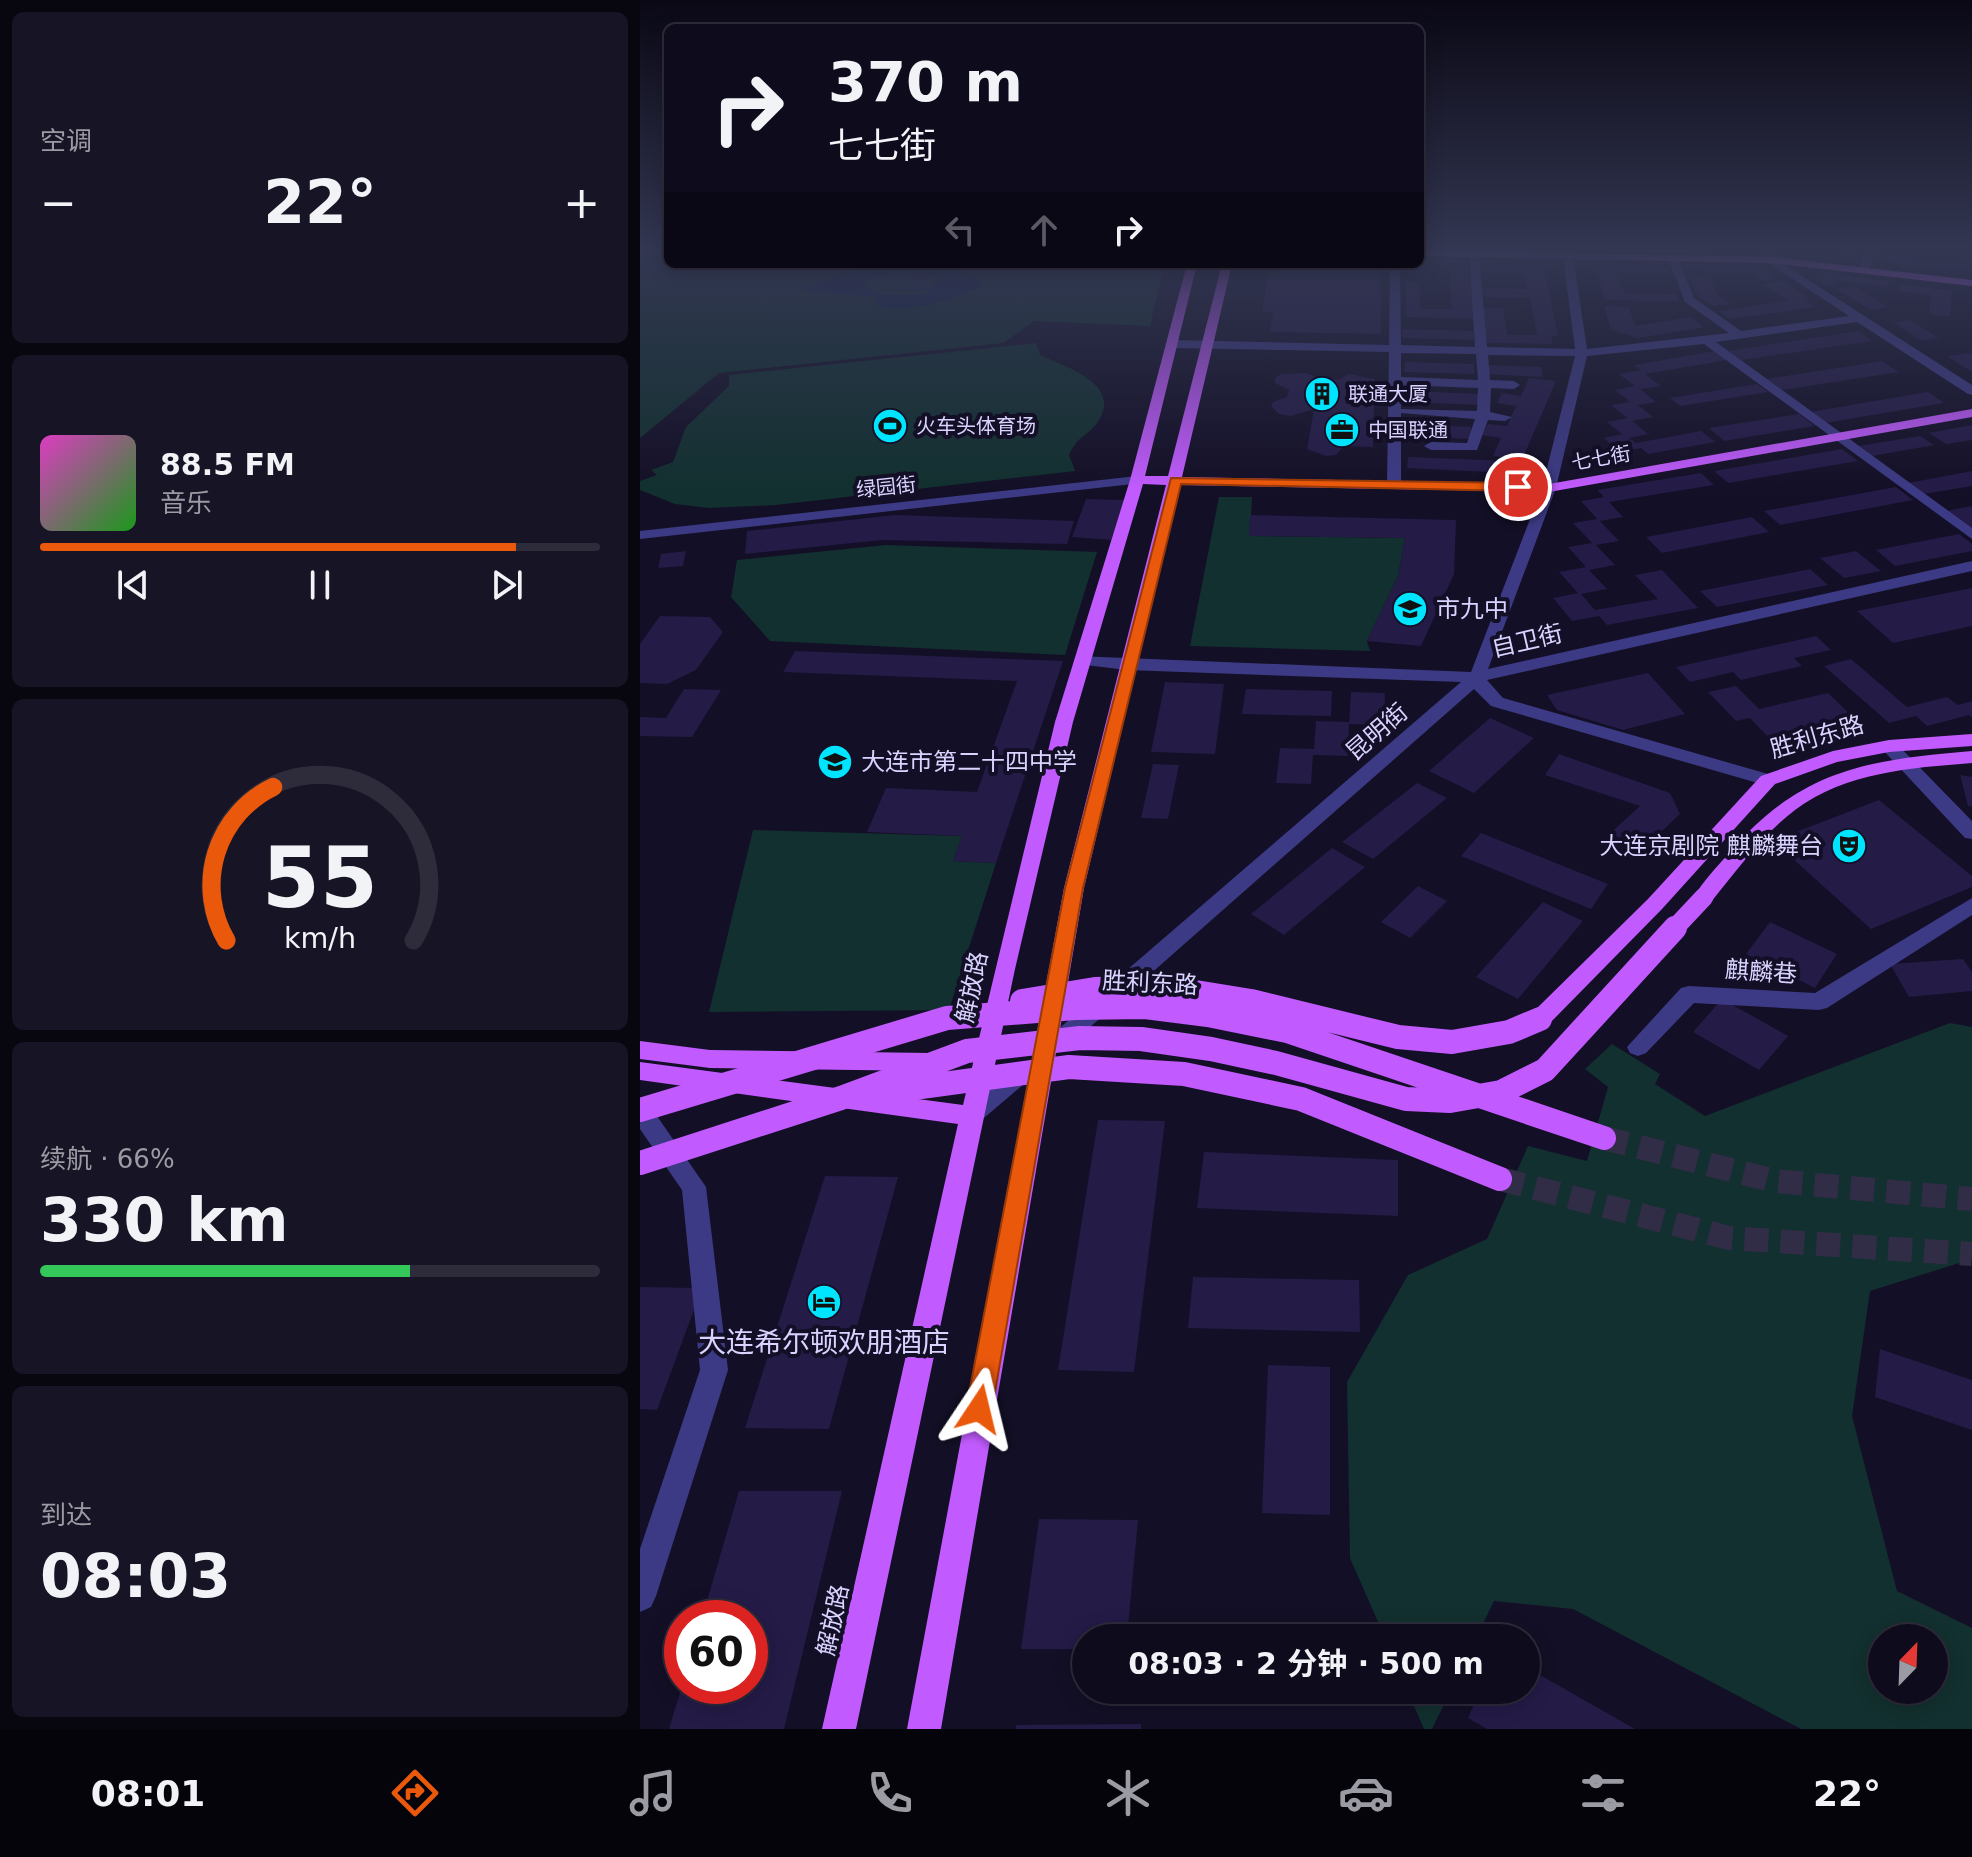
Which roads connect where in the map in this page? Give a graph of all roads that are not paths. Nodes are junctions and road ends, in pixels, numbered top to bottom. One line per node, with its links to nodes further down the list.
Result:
1 (1175, 330): 11 (main road, 解放路)
2 (1212, 330): 12 (main road)
3 (1395, 330): 13 (street)
4 (1480, 330): 14 (street)
5 (1579, 330): 15 (street, 昆明街)
6 (1731, 330): 9 (street)
7 (1776, 330): 9 (street)
8 (1876, 330): 19 (street)
9 (1739, 335): 10 (street)
10 (1706, 340): 15 (street); 24 (street)
11 (1171, 344): 12 (street); 26 (main road, 解放路)
12 (1209, 344): 13 (street); 27 (main road)
13 (1395, 348): 14 (street); 16 (street)
14 (1482, 350): 15 (street); 17 (street)
15 (1582, 353): 29 (street, 昆明街)
16 (1394, 381): 17 (street); 28 (street)
17 (1484, 383): 18 (street); 22 (street)
18 (1514, 385)
19 (1972, 391)
20 (1406, 411): 22 (street)
21 (1972, 413): 24 (main road, 七七街)
22 (1483, 414): 23 (street); 25 (street)
23 (1505, 417)
24 (1839, 436): 29 (main road, 七七街); 31 (street)
25 (1431, 446)
26 (1137, 480): 27 (main road, 七七街); 30 (street, 绿园街); 33 (main road, 解放路)
27 (1176, 480): 28 (main road, 七七街); 34 (main road)
28 (1394, 484): 29 (main road, 七七街)
29 (1549, 488): 35 (street, 昆明街)
30 (640, 535)
31 (1972, 535)
32 (1972, 566): 35 (street, 自卫街)
33 (1083, 660): 34 (street, 自卫街); 47 (main road, 解放路)
34 (1127, 665): 35 (street, 自卫街); 46 (main road)
35 (1477, 677): 40 (street); 46 (street, 昆明街)
36 (1972, 740): 37 (main road, 胜利东路)
37 (1889, 746): 39 (street); 40 (main road, 胜利东路)
38 (1972, 757): 39 (main road)
39 (1905, 762): 41 (street); 49 (main road, bridge)
40 (1768, 780): 43 (main road, 胜利东路, bridge)
41 (1972, 833)
42 (1972, 905): 44 (street, 麒麟巷)
43 (947, 1018): 50 (main road, 胜利东路, bridge); 52 (main road, 胜利东路, bridge)
44 (1638, 1047)
45 (640, 1050): 47 (main road)
46 (1043, 1056): 51 (street, 昆明街); 57 (main road)
47 (985, 1063): 51 (main road, 解放路)
48 (640, 1071): 51 (main road)
49 (841, 1098): 53 (main road, bridge); 54 (main road, bridge)
50 (640, 1110): 55 (street)
51 (970, 1116): 56 (main road, 解放路)
52 (1604, 1138)
53 (640, 1163)
54 (1500, 1179)
55 (640, 1596)
56 (839, 1729)
57 (924, 1729)

